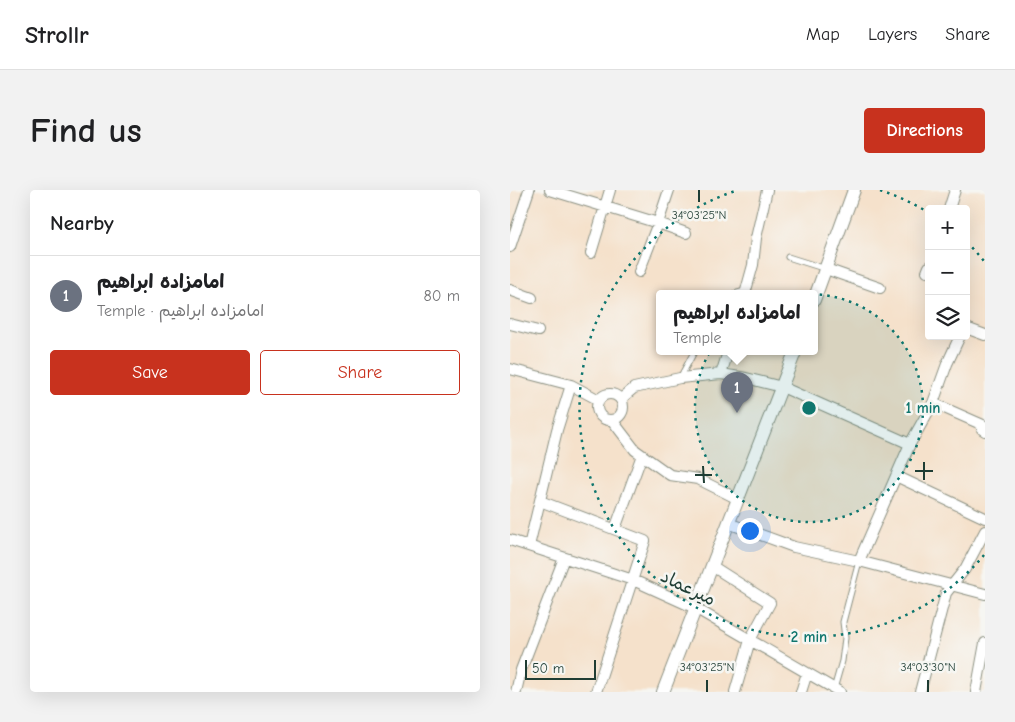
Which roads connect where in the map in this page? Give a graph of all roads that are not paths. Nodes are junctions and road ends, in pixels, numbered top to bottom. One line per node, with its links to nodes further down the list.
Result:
1 (530, 190): 12 (street)
2 (550, 190): 9 (street)
3 (610, 190): 9 (street)
4 (668, 190): 10 (street)
5 (767, 190): 19 (street)
6 (854, 190): 15 (street)
7 (955, 190): 8 (street)
8 (950, 205)
9 (604, 207): 10 (street); 13 (street)
10 (658, 223): 11 (street); 16 (street)
11 (686, 233)
12 (510, 245)
13 (591, 253)
14 (788, 258): 15 (lane)
15 (826, 269): 17 (street); 20 (street)
16 (639, 272)
17 (880, 288)
18 (510, 290): 21 (street)
19 (746, 290)
20 (818, 290)
21 (532, 298)
22 (510, 324): 24 (street)
23 (970, 329): 25 (street)
24 (538, 331)
25 (985, 335)
26 (958, 340): 37 (street)
27 (692, 355): 32 (lane)
28 (727, 355): 31 (street)
29 (794, 355): 34 (street)
30 (510, 368): 33 (street)
31 (721, 374): 32 (street); 34 (street)
32 (680, 378): 35 (street)
33 (571, 385): 36 (street); 44 (street)
34 (782, 387): 40 (street); 43 (street)
35 (621, 399): 36 (street); 38 (street)
36 (599, 400): 38 (street)
37 (933, 403): 39 (street); 40 (street)
38 (612, 420): 41 (street)
39 (985, 431)
40 (910, 444): 42 (street)
41 (642, 455): 43 (street); 47 (street)
42 (896, 476): 45 (street); 52 (street)
43 (738, 499): 46 (street)
44 (540, 501): 47 (street); 50 (street)
45 (985, 518)
46 (728, 523): 52 (street); 53 (street)
47 (615, 529): 54 (street)
48 (985, 531): 55 (street)
49 (510, 540): 50 (street, میرعماد)
50 (529, 546): 51 (street, میرعماد)
51 (564, 558): 54 (street, میرعماد); 62 (street)
52 (859, 561): 55 (street); 61 (lane)
53 (712, 566): 57 (street); 58 (street)
54 (633, 580): 57 (street, میرعماد); 63 (street)
55 (951, 585): 56 (street); 67 (street)
56 (985, 594)
57 (695, 608): 58 (street, میرعماد); 64 (street)
58 (750, 640): 60 (street, میرعماد); 65 (street)
59 (985, 643): 68 (street)
60 (807, 673): 61 (street, میرعماد); 66 (street)
61 (837, 690)
62 (516, 692)
63 (596, 692)
64 (663, 692)
65 (735, 692)
66 (801, 692)
67 (920, 692)
68 (976, 692)

